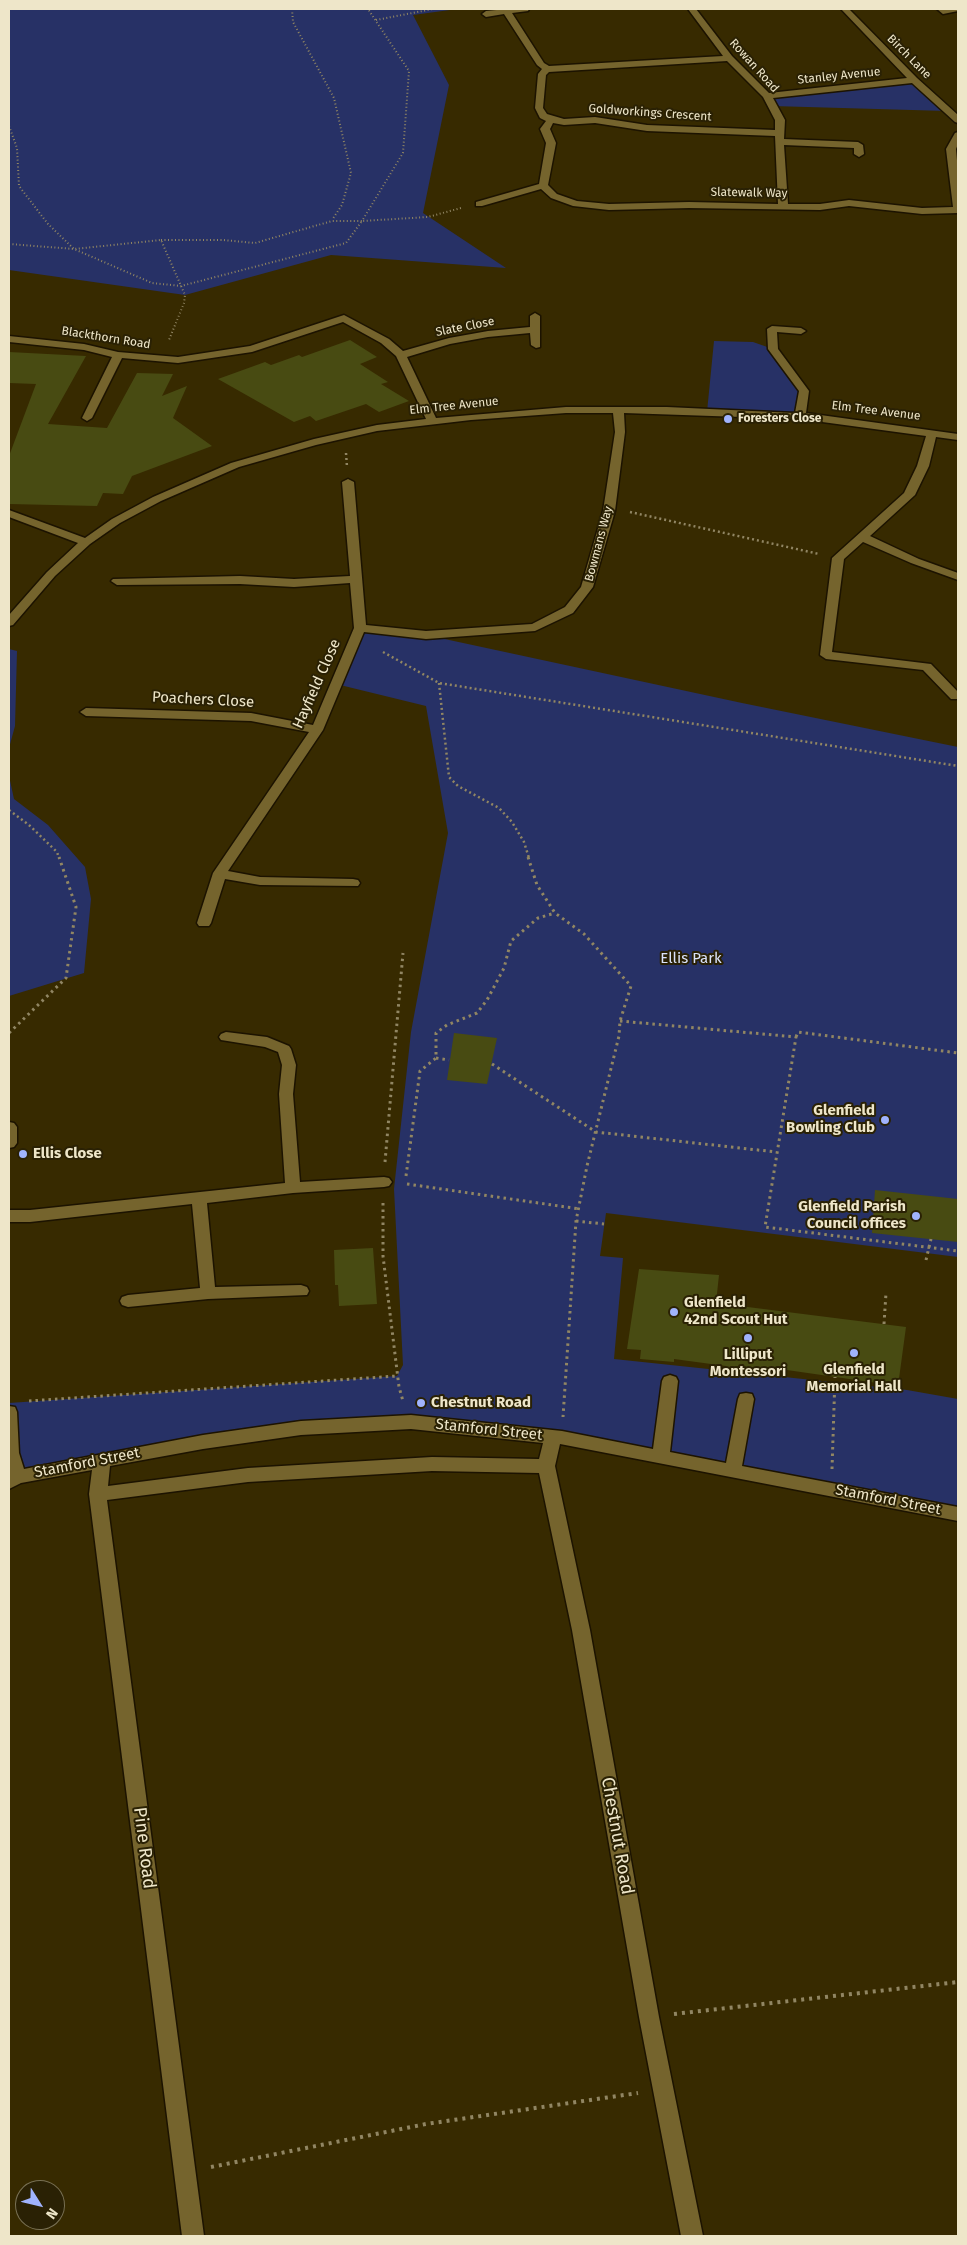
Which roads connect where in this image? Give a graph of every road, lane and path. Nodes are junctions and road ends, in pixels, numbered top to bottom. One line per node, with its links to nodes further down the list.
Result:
1 (292, 9): 26 (path)
2 (368, 9): 11 (path)
3 (433, 9): 11 (path)
4 (525, 9): 9 (street)
5 (692, 9): 12 (street, Rowan Road)
6 (845, 9): 14 (street, Birch Lane)
7 (941, 9): 8 (street)
8 (958, 9)
9 (507, 12): 10 (street); 13 (street)
10 (486, 14)
11 (376, 20): 27 (path)
12 (729, 58): 13 (street); 15 (street, Rowan Road)
13 (547, 69): 16 (street)
14 (914, 80): 15 (street, Stanley Avenue); 17 (street, Birch Lane)
15 (767, 96): 20 (street, Rowan Road)
16 (551, 120): 20 (street, Goldworkings Crescent); 22 (street)
17 (958, 120)
18 (9, 126): 30 (path)
19 (958, 135): 25 (street)
20 (779, 137): 21 (street, Goldworkings Crescent); 24 (street, Rowan Road)
21 (859, 154)
22 (543, 186): 23 (street); 24 (street, Slatewalk Way)
23 (479, 204): 27 (path)
24 (783, 206): 25 (street, Slatewalk Way)
25 (958, 210)
26 (332, 221): 27 (path); 28 (path)
27 (362, 221): 31 (path)
28 (161, 240): 30 (path); 31 (path)
29 (9, 244): 30 (path)
30 (74, 249): 31 (path)
31 (181, 286): 41 (path)
32 (334, 312): 34 (street)
33 (535, 316): 35 (street)
34 (344, 318): 40 (street); 41 (street, Blackthorn Road)
35 (535, 330): 38 (street); 40 (street, Slate Close)
36 (801, 331): 43 (street)
37 (9, 339): 39 (street, Blackthorn Road)
38 (536, 345)
39 (118, 355): 41 (street, Blackthorn Road); 44 (street)
40 (401, 355): 45 (street)
41 (162, 359)
42 (618, 410): 43 (street, Elm Tree Avenue); 45 (street, Elm Tree Avenue); 50 (street, Bowmans Way)
43 (800, 416): 46 (street, Elm Tree Avenue)
44 (87, 418)
45 (432, 421): 47 (street, Elm Tree Avenue)
46 (932, 432): 48 (street, Elm Tree Avenue); 52 (street)
47 (345, 435): 49 (path); 53 (street, Elm Tree Avenue)
48 (958, 437)
49 (348, 482): 56 (street, Hayfield Close)
50 (609, 512): 54 (path); 59 (street, Bowmans Way)
51 (9, 513): 53 (street)
52 (863, 538): 54 (street); 55 (street)
53 (86, 542): 58 (street, Elm Tree Avenue)
54 (838, 558): 61 (street)
55 (958, 577)
56 (356, 579): 57 (street); 59 (street, Hayfield Close)
57 (117, 581)
58 (9, 622)
59 (358, 632): 60 (path); 63 (street, Hayfield Close)
60 (440, 683): 64 (path); 68 (path)
61 (955, 696)
62 (86, 712): 63 (street, Poachers Close)
63 (317, 730): 66 (street, Hayfield Close)
64 (958, 766)
65 (9, 810): 71 (path)
66 (220, 872): 67 (street); 69 (street, Hayfield Close)
67 (353, 883)
68 (555, 913): 70 (path); 75 (path)
69 (204, 923)
70 (620, 1021): 73 (path); 79 (path)
71 (9, 1033)
72 (226, 1037): 83 (street)
73 (796, 1037): 74 (path); 81 (path)
74 (958, 1053)
75 (436, 1058): 76 (path); 85 (path)
76 (449, 1060)
77 (492, 1064): 79 (path)
78 (9, 1127): 80 (street)
79 (596, 1132): 81 (path); 85 (path)
80 (9, 1143)
81 (776, 1152): 90 (path)
82 (384, 1182): 83 (street)
83 (293, 1188): 84 (street)
84 (199, 1199): 86 (street); 94 (street)
85 (580, 1209): 87 (path)
86 (9, 1216)
87 (576, 1221): 88 (path); 103 (path)
88 (604, 1224)
89 (930, 1239): 90 (path)
90 (929, 1246): 91 (path); 92 (path)
91 (958, 1250)
92 (926, 1260)
93 (301, 1291): 94 (street)
94 (208, 1293): 96 (street)
95 (886, 1293): 97 (path)
96 (128, 1301)
97 (884, 1324)
98 (397, 1376): 102 (path)
99 (835, 1377): 109 (path)
100 (670, 1381): 104 (street)
101 (746, 1399): 107 (street)
102 (14, 1407): 108 (street)
103 (557, 1438): 104 (street, Stamford Street); 105 (street, Stamford Street); 106 (street, Chestnut Road)
104 (661, 1457): 107 (street, Stamford Street)
105 (102, 1460): 108 (street, Stamford Street); 110 (street, Pine Road)
106 (546, 1466): 110 (street); 113 (street, Chestnut Road)
107 (733, 1471): 109 (street, Stamford Street)
108 (13, 1480)
109 (832, 1489): 111 (street, Stamford Street)
110 (98, 1494): 115 (street, Pine Road)
111 (958, 1514)
112 (958, 1982): 113 (path)
113 (649, 2017): 114 (street, Chestnut Road)
114 (663, 2090): 115 (path); 117 (street, Chestnut Road)
115 (185, 2172): 116 (street, Pine Road)
116 (193, 2236)
117 (692, 2236)

